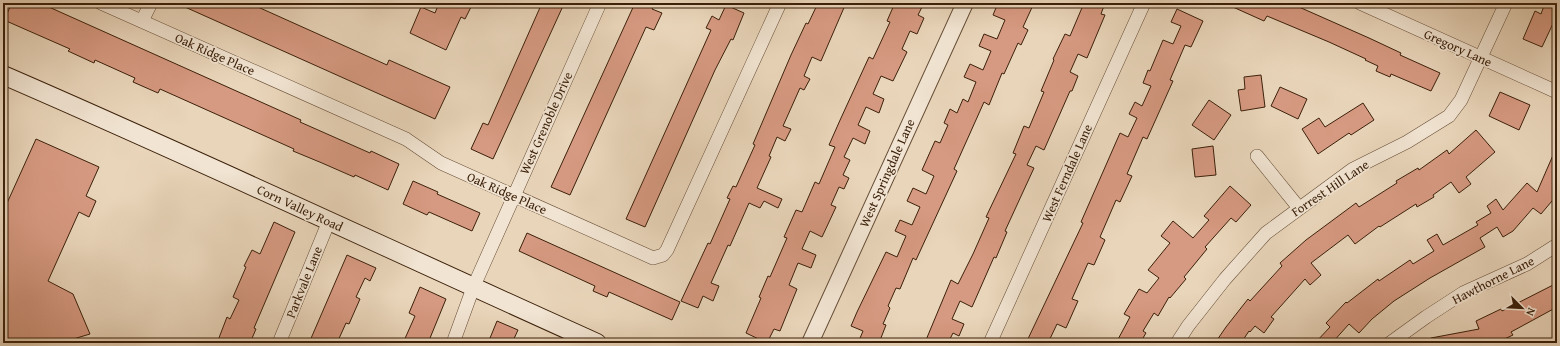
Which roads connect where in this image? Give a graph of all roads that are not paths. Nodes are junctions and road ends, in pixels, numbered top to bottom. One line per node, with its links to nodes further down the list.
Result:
1 (101, 3): 9 (street, Oak Ridge Place)
2 (151, 3): 9 (street)
3 (600, 3): 14 (street, West Grenoble Drive)
4 (780, 3): 14 (street, Oak Ridge Place)
5 (965, 3): 22 (street, West Springdale Lane)
6 (1144, 3): 23 (street, West Ferndale Lane)
7 (1360, 3): 10 (street, Gregory Lane)
8 (1506, 3): 10 (street, Forrest Hill Lane)
9 (142, 22): 14 (street, Oak Ridge Place)
10 (1481, 58): 12 (street, Gregory Lane); 15 (street, Forrest Hill Lane)
11 (3, 75): 16 (main road, Corn Valley Road)
12 (1557, 92)
13 (1257, 156): 15 (street)
14 (513, 196): 18 (street, West Grenoble Drive)
15 (1299, 208): 24 (street, Forrest Hill Lane)
16 (329, 221): 18 (main road, Corn Valley Road); 19 (street, Parkvale Lane)
17 (1557, 245): 25 (street, Hawthorne Lane)
18 (473, 288): 20 (street, West Grenoble Drive); 21 (main road, Corn Valley Road)
19 (279, 343)
20 (453, 343)
21 (597, 343)
22 (810, 343)
23 (990, 343)
24 (1177, 343)
25 (1390, 343)

